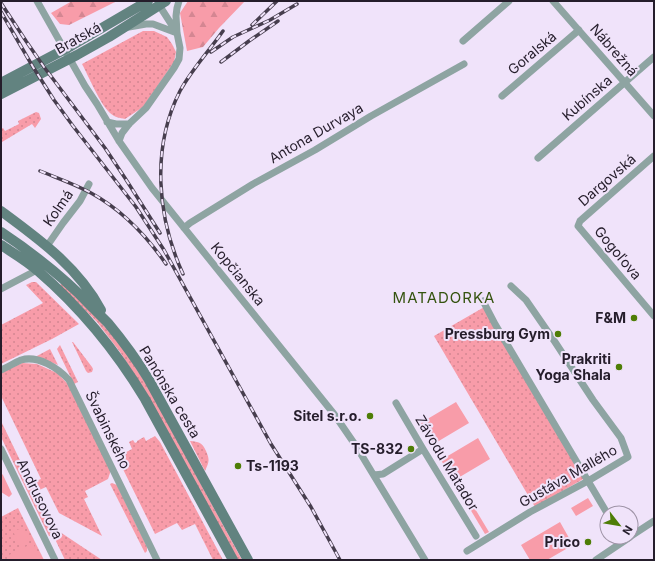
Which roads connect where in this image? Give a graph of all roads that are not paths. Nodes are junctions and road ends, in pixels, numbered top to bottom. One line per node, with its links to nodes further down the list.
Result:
1 (37, 1): 18 (street, Kopčianska)
2 (148, 1): 6 (street); 13 (main road, Bratská)
3 (179, 1): 9 (street)
4 (509, 1): 10 (street)
5 (554, 1): 8 (street, Nábrežná)
6 (162, 2): 7 (main road, Bratská); 9 (street)
7 (125, 27): 9 (street); 15 (main road, Bratská)
8 (579, 30): 14 (street, Nábrežná); 16 (street, Goralská)
9 (177, 33): 19 (street)
10 (463, 41)
11 (654, 57): 14 (street, Kubínska)
12 (464, 64): 26 (street, Antona Durvaya)
13 (1, 83)
14 (625, 83): 17 (street, Nábrežná); 22 (street, Kubínska)
15 (1, 94)
16 (502, 96)
17 (654, 116)
18 (107, 122): 19 (street); 20 (street, Kopčianska)
19 (129, 124): 20 (street)
20 (119, 141): 26 (street, Kopčianska)
21 (654, 156): 25 (street, Dargovská)
22 (538, 158)
23 (89, 184): 29 (street, Kolmá)
24 (1, 211): 29 (main road)
25 (578, 226): 34 (street, Gogoľova)
26 (184, 228): 40 (street, Kopčianska)
27 (1, 232): 35 (main road, Panónska cesta)
28 (1, 245): 30 (main road, Panónska cesta)
29 (47, 246): 35 (main road)
30 (37, 270): 32 (street); 50 (main road, Panónska cesta)
31 (511, 286): 41 (street, Gustáva Mallého)
32 (1, 289)
33 (483, 302): 41 (street)
34 (654, 316)
35 (107, 322): 51 (main road, Panónska cesta)
36 (1, 370): 49 (street, Švabinského)
37 (396, 403): 39 (street, Závodu Matador)
38 (1, 449): 48 (street, Andrusovova)
39 (423, 449): 40 (street); 45 (street, Závodu Matador)
40 (374, 475): 52 (street, Kopčianska)
41 (588, 481): 42 (street); 47 (street, Gustáva Mallého)
42 (602, 505)
43 (654, 521): 44 (street)
44 (639, 530)
45 (476, 536)
46 (617, 545): 53 (street)
47 (467, 551)
48 (55, 560)
49 (157, 560)
50 (233, 560)
51 (248, 560)
52 (425, 560)
53 (596, 560)

